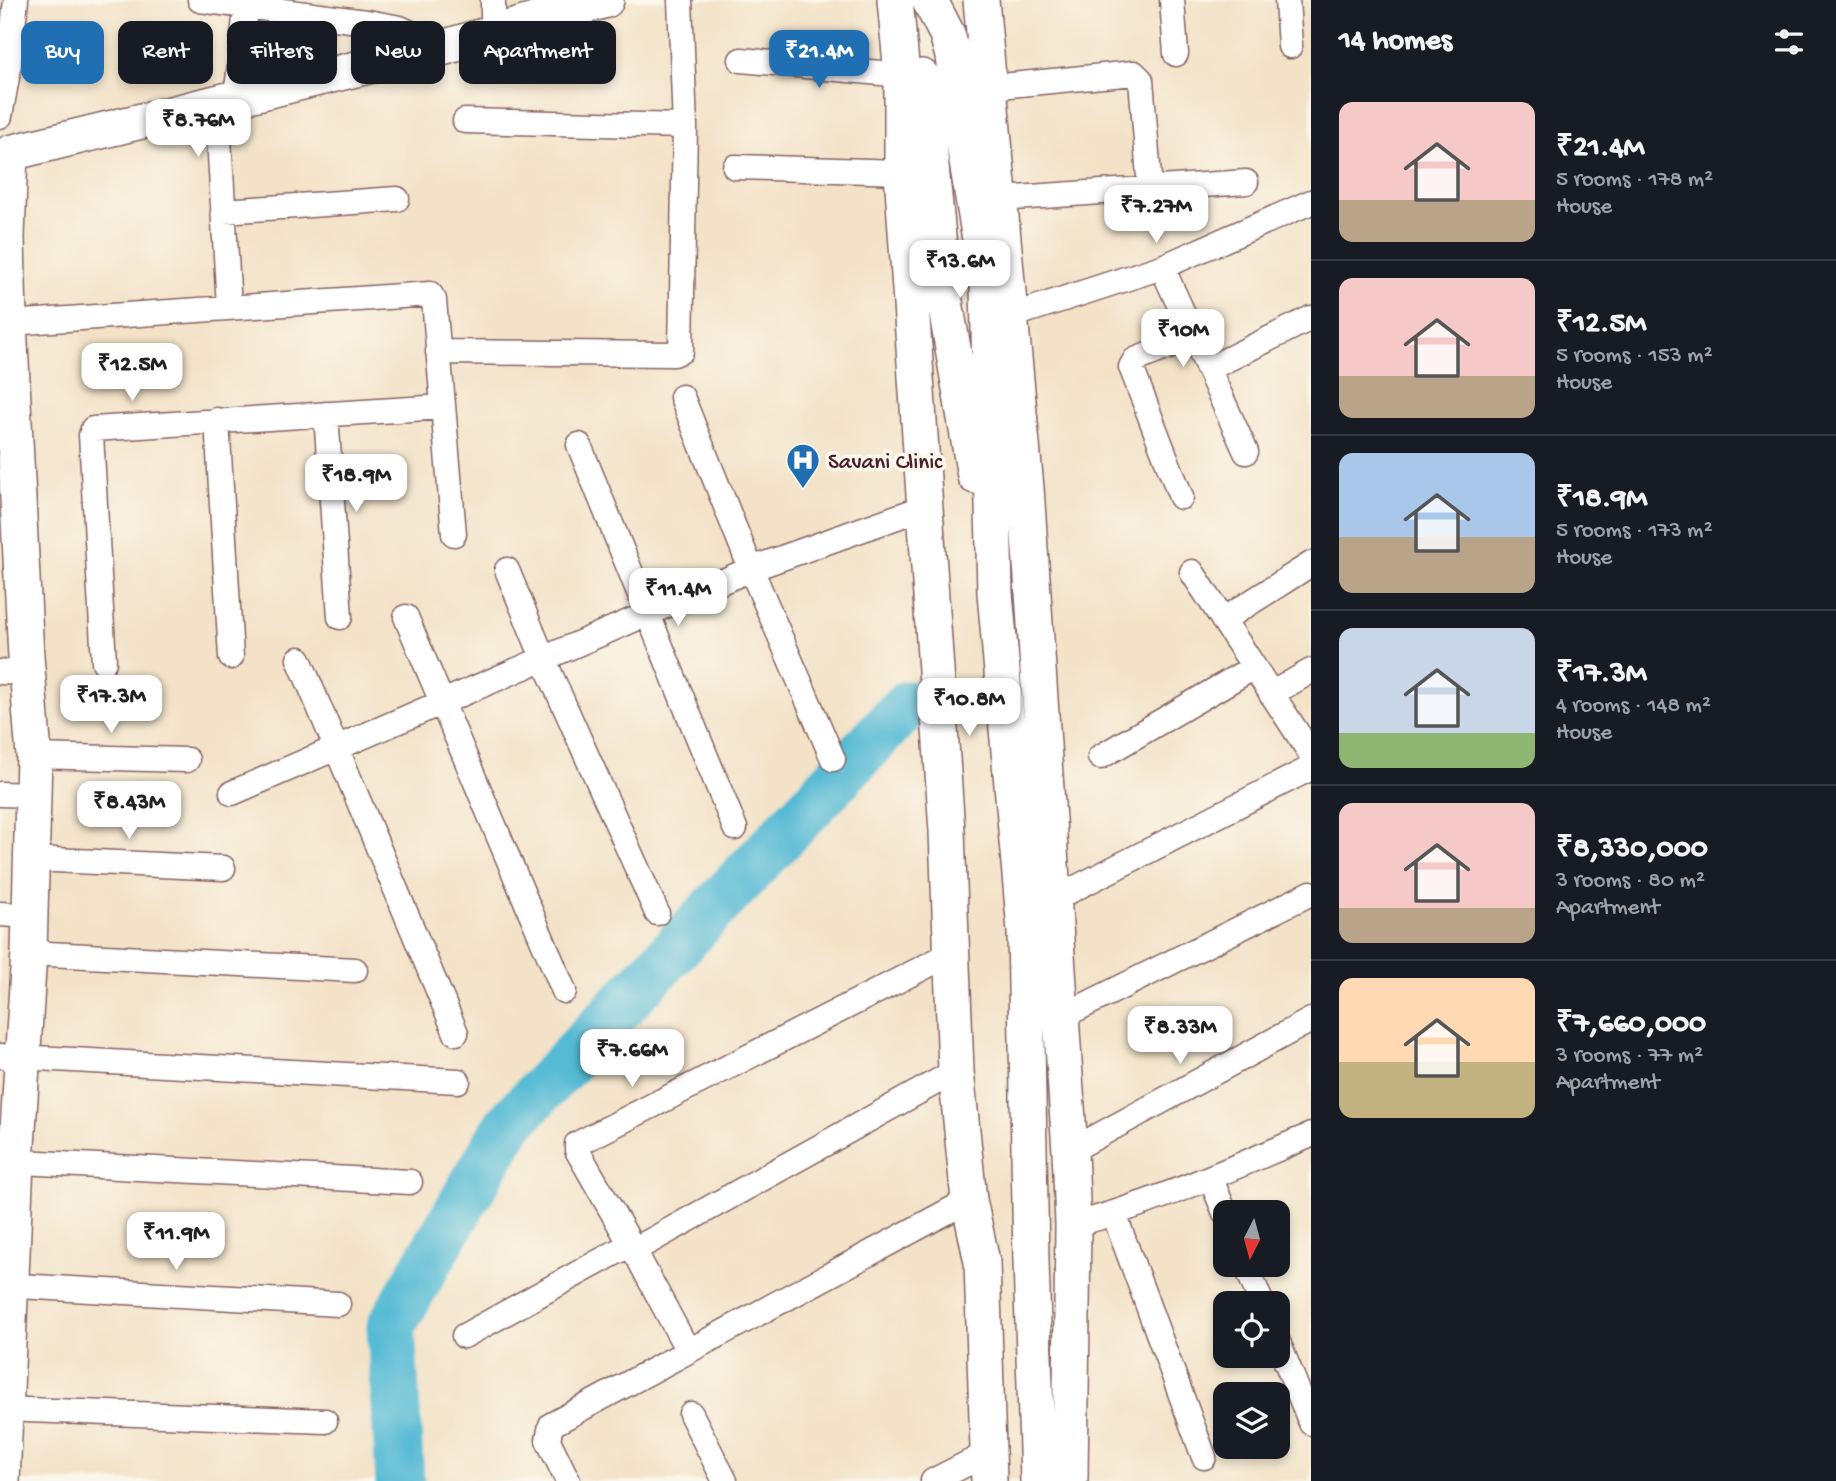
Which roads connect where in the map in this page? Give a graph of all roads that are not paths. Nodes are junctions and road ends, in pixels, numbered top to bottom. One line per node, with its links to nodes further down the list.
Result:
1 (16, 0): 18 (street)
2 (200, 0): 10 (street)
3 (493, 0): 12 (street)
4 (606, 0): 13 (main road)
5 (680, 0): 24 (street)
6 (895, 0): 19 (main road)
7 (981, 0): 20 (main road)
8 (1172, 0): 15 (street)
9 (1287, 0): 14 (street)
10 (246, 3): 11 (street); 21 (street)
11 (357, 21)
12 (492, 21)
13 (536, 21)
14 (1290, 46)
15 (1176, 54)
16 (741, 60): 19 (street)
17 (351, 70): 21 (main road)
18 (4, 72): 22 (street)
19 (902, 75): 27 (main road)
20 (990, 87): 29 (street); 31 (main road)
21 (226, 101): 25 (main road); 33 (street)
22 (0, 116)
23 (465, 121): 24 (street)
24 (685, 126): 40 (street)
25 (5, 157): 37 (main road)
26 (735, 167): 27 (street)
27 (902, 172): 50 (main road)
28 (1246, 182): 29 (street)
29 (1150, 188): 31 (street)
30 (397, 199): 33 (street)
31 (1000, 199): 36 (main road)
32 (1311, 202): 34 (street)
33 (223, 211): 35 (street)
34 (1162, 267): 36 (street); 39 (street)
35 (229, 307): 37 (street); 40 (street)
36 (1011, 316): 84 (main road)
37 (7, 317): 46 (main road)
38 (1311, 318): 41 (street)
39 (1194, 337): 41 (street); 49 (street)
40 (438, 352): 43 (street)
41 (1208, 369): 48 (street)
42 (682, 397): 54 (street)
43 (443, 407): 44 (street); 51 (street)
44 (326, 414): 45 (street); 59 (street)
45 (217, 420): 62 (street); 65 (street)
46 (8, 427): 52 (main road)
47 (579, 445): 58 (street)
48 (1246, 452)
49 (1181, 497)
50 (925, 507): 54 (street); 88 (main road)
51 (454, 534)
52 (10, 550): 68 (main road)
53 (1311, 564): 61 (street)
54 (751, 569): 58 (street); 75 (street)
55 (507, 570): 63 (street)
56 (1192, 572): 61 (street)
57 (995, 593): 57 (main road); 108 (main road)
58 (647, 613): 63 (street); 80 (street)
59 (340, 617)
60 (406, 617): 70 (street)
61 (1223, 620): 66 (street)
62 (231, 657)
63 (543, 658): 70 (street); 85 (street)
64 (299, 659): 71 (street)
65 (104, 662)
66 (1254, 667): 69 (street); 74 (street)
67 (1311, 671): 69 (street)
68 (14, 673): 73 (main road)
69 (1271, 694): 72 (street)
70 (442, 703): 71 (street); 90 (street)
71 (337, 750): 78 (street); 93 (street)
72 (1311, 754)
73 (34, 756): 76 (street); 79 (main road)
74 (1100, 757)
75 (833, 759)
76 (187, 760)
77 (1311, 768): 84 (street)
78 (233, 793)
79 (17, 795): 81 (main road)
80 (735, 828)
81 (33, 859): 82 (street); 86 (main road)
82 (223, 868)
83 (1311, 893): 91 (street)
84 (1054, 899): 91 (main road)
85 (657, 913)
86 (15, 915): 87 (main road)
87 (30, 953): 89 (street); 94 (main road)
88 (952, 953): 95 (main road); 106 (street)
89 (355, 970)
90 (564, 991)
91 (1061, 1017): 98 (main road)
92 (1311, 1020): 98 (street)
93 (457, 1033)
94 (12, 1057): 96 (street); 99 (main road)
95 (956, 1071): 102 (main road); 106 (street)
96 (458, 1081)
97 (1310, 1139): 100 (street)
98 (1070, 1151): 105 (main road)
99 (8, 1162): 101 (street); 110 (main road)
100 (1211, 1179): 103 (street); 104 (street)
101 (410, 1182)
102 (969, 1200): 109 (main road); 113 (street)
103 (1220, 1200)
104 (1114, 1214): 105 (street); 119 (street)
105 (1073, 1224): 107 (main road)
106 (633, 1247): 112 (street); 113 (street)
107 (1073, 1259): 108 (main road); 126 (main road)
108 (1031, 1261): 109 (main road); 125 (main road)
109 (982, 1262): 120 (main road)
110 (5, 1286): 111 (street); 115 (main road)
111 (338, 1304)
112 (464, 1336)
113 (688, 1351): 122 (street)
114 (1289, 1368): 118 (street)
115 (3, 1409): 117 (street); 121 (main road)
116 (691, 1414): 123 (street)
117 (325, 1421)
118 (1311, 1423)
119 (1204, 1457)
120 (988, 1468): 124 (street)
121 (2, 1481)
122 (568, 1481)
123 (725, 1481)
124 (933, 1481)
125 (1038, 1481)
126 (1070, 1481)

